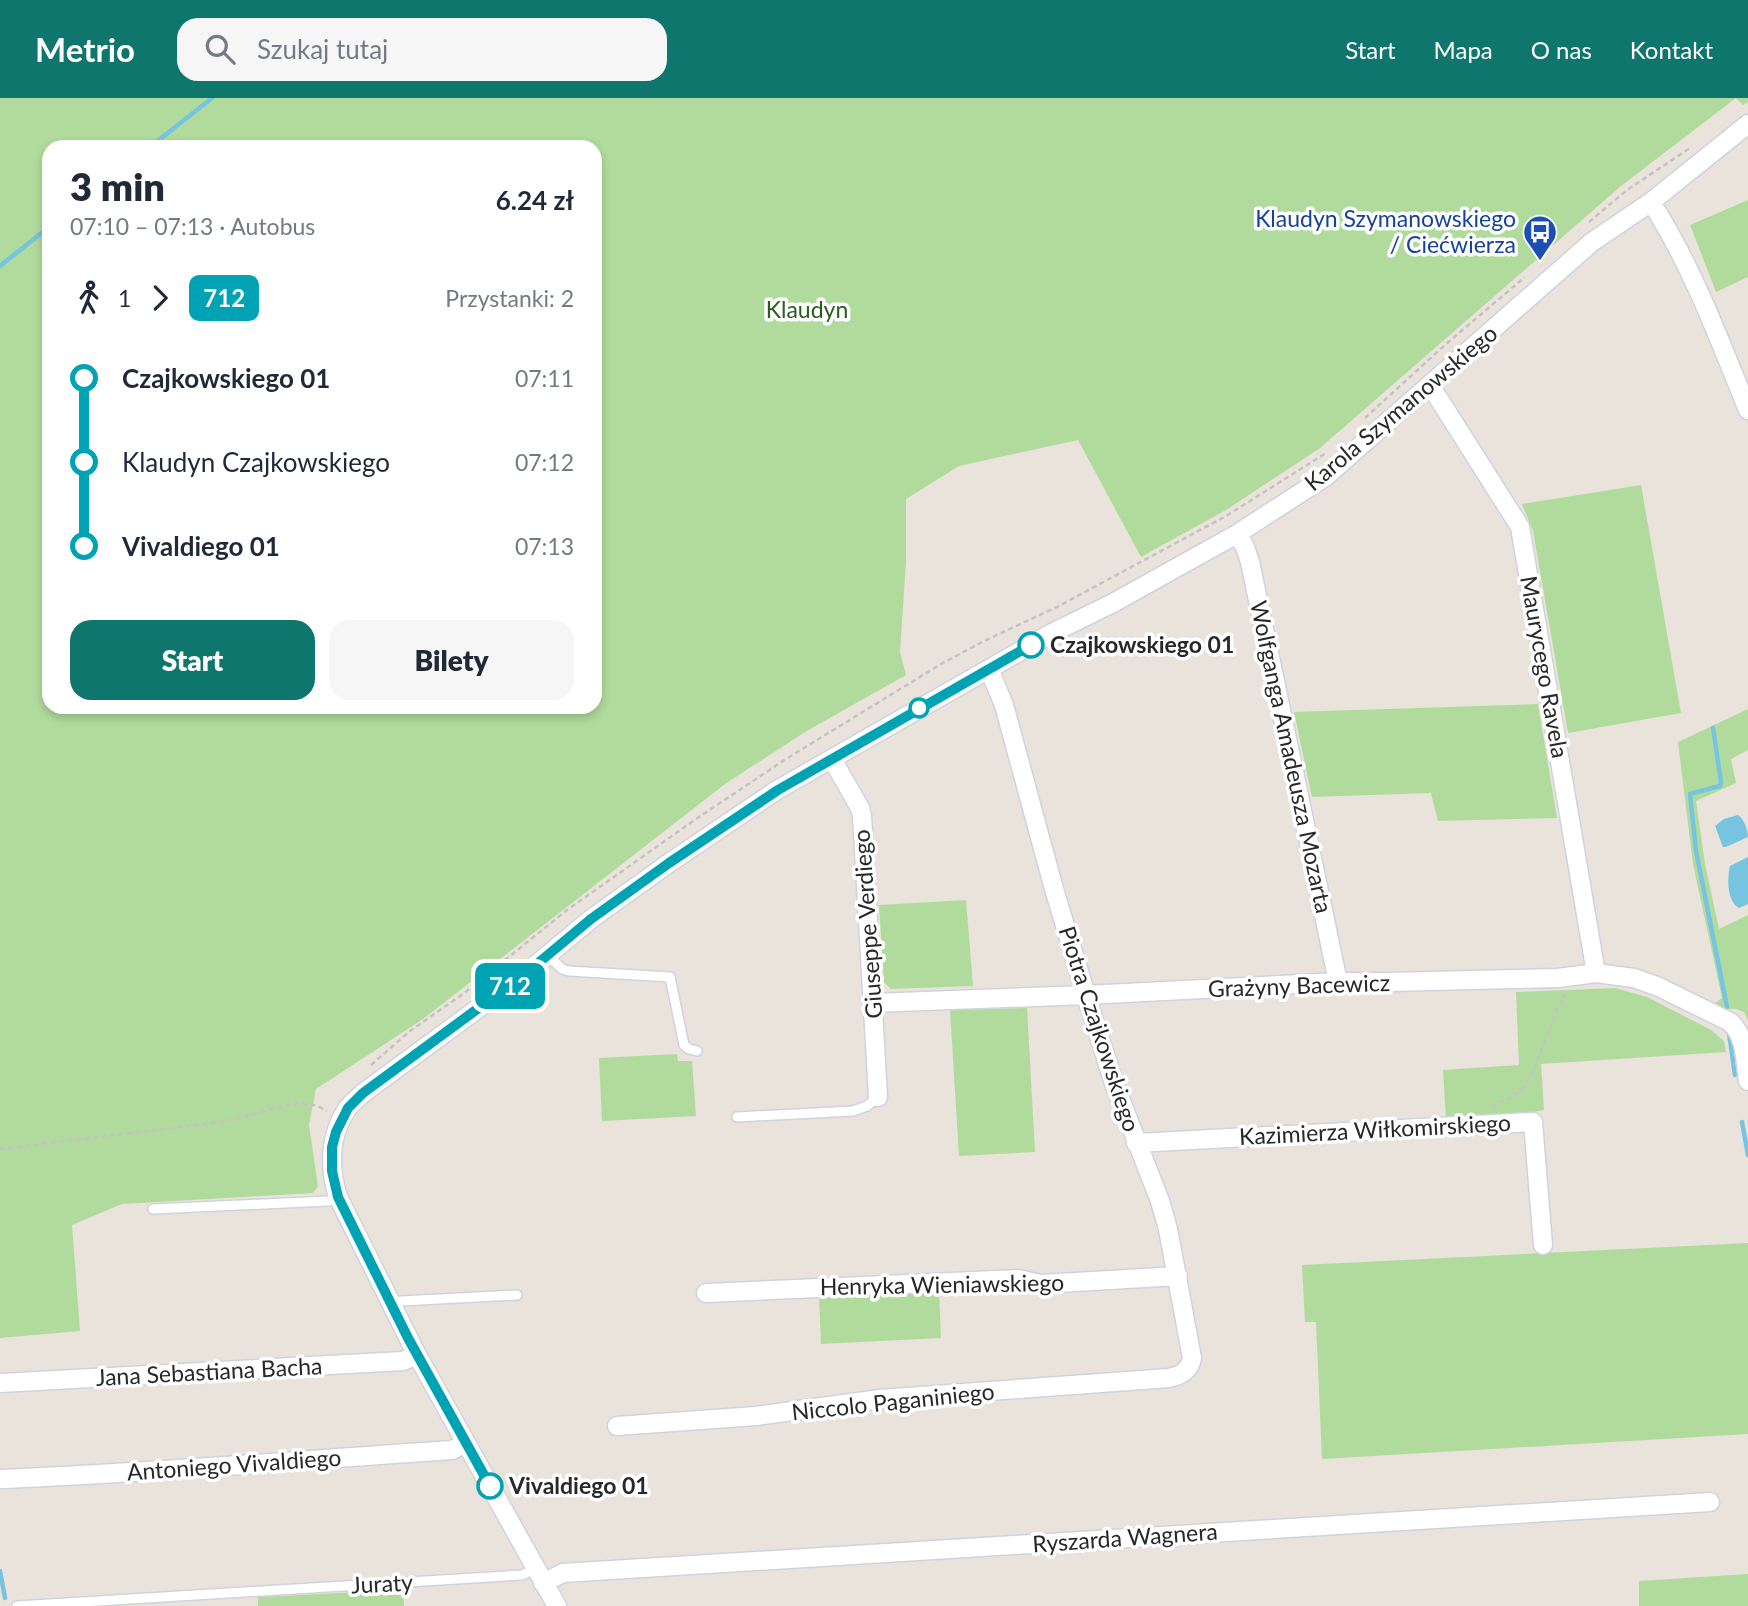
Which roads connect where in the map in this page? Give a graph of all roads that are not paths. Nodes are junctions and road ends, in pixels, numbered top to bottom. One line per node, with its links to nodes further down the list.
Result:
1 (1748, 124): 2 (street, Karola Szymanowskiego)
2 (1651, 202): 3 (street, Karola Szymanowskiego); 4 (street)
3 (1430, 385): 5 (street, Karola Szymanowskiego); 9 (street, Maurycego Ravela)
4 (1748, 410)
5 (1237, 534): 6 (street, Karola Szymanowskiego); 10 (street, Wolfganga Amadeusza Mozarta)
6 (989, 669): 7 (street, Karola Szymanowskiego); 11 (street, Piotra Czajkowskiego)
7 (832, 759): 8 (street, Karola Szymanowskiego); 12 (street, Giuseppe Verdiego)
8 (549, 956): 13 (lane); 18 (street, Karola Szymanowskiego)
9 (1596, 973): 10 (street, Grażyny Bacewicz); 14 (street, Grażyny Bacewicz)
10 (1338, 982): 11 (street, Grażyny Bacewicz)
11 (1086, 995): 12 (street, Grażyny Bacewicz); 17 (street, Piotra Czajkowskiego)
12 (873, 1003): 15 (street, Giuseppe Verdiego)
13 (697, 1051)
14 (1748, 1081)
15 (878, 1097): 16 (lane)
16 (737, 1117)
17 (1136, 1143): 20 (street, Kazimierza Wiłkomirskiego); 21 (street, Piotra Czajkowskiego)
18 (338, 1197): 19 (lane); 24 (street, Karola Szymanowskiego)
19 (153, 1209)
20 (1543, 1245)
21 (1178, 1276): 22 (street, Henryka Wieniawskiego); 26 (street, Piotra Czajkowskiego)
22 (706, 1293)
23 (517, 1295): 24 (lane)
24 (391, 1305): 25 (street, Karola Szymanowskiego)
25 (417, 1355): 27 (street, Jana Sebastiana Bacha); 29 (street, Karola Szymanowskiego)
26 (1168, 1378): 28 (street, Niccolo Paganiniego)
27 (0, 1383)
28 (617, 1426)
29 (466, 1443): 30 (street, Antoniego Vivaldiego); 32 (street, Karola Szymanowskiego)
30 (0, 1479)
31 (1710, 1502): 32 (street, Ryszarda Wagnera)
32 (539, 1576): 33 (lane, Juraty); 34 (street, Karola Szymanowskiego)
33 (17, 1606)
34 (557, 1606)

